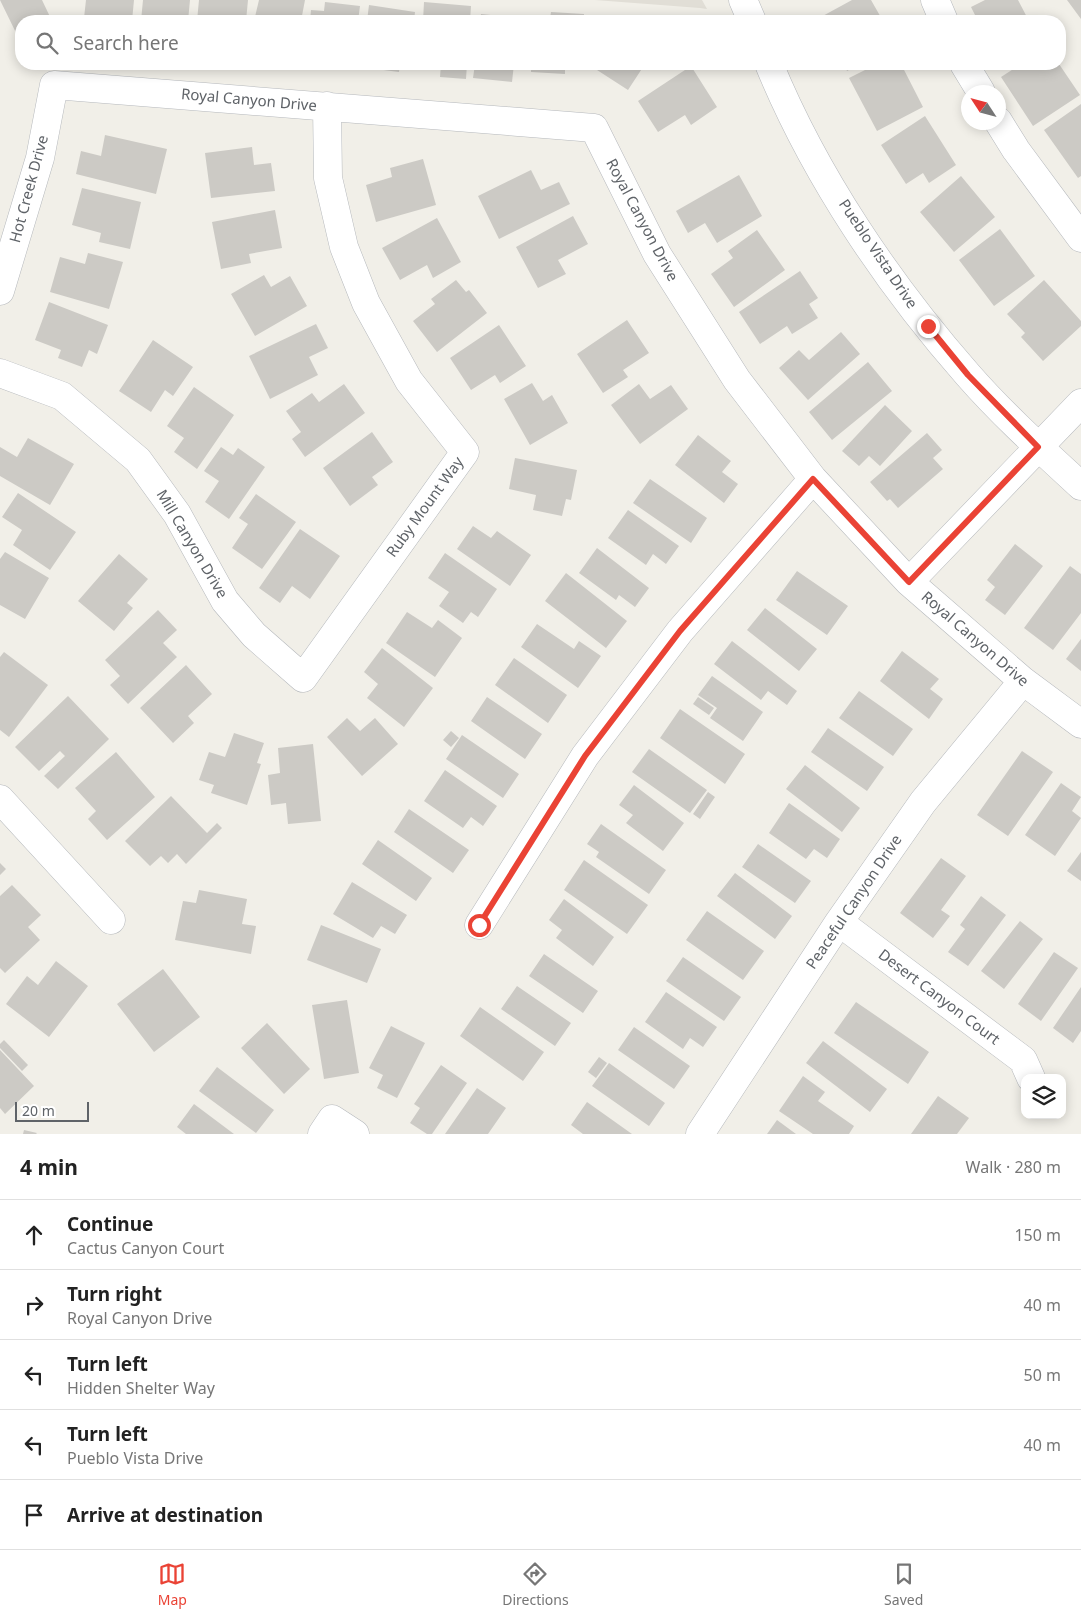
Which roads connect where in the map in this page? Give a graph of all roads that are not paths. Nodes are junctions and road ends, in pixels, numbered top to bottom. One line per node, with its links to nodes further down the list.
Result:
1 (743, 0): 3 (street)
2 (935, 0): 4 (street)
3 (749, 15)
4 (941, 15)
5 (772, 70): 15 (street, Pueblo Vista Drive)
6 (968, 70): 8 (street)
7 (54, 85): 9 (street, Royal Canyon Drive); 12 (street, Hot Creek Drive)
8 (977, 85)
9 (327, 106): 16 (street, Royal Canyon Drive); 19 (street, Ruby Mount Way)
10 (1004, 130): 11 (street)
11 (1081, 238)
12 (0, 291)
13 (0, 373): 19 (street, Mill Canyon Drive)
14 (1081, 403): 15 (street)
15 (1038, 447): 17 (street, Pueblo Vista Drive); 18 (street)
16 (813, 479): 18 (street, Royal Canyon Drive); 25 (street)
17 (1081, 486)
18 (909, 582): 20 (street, Royal Canyon Drive)
19 (303, 678)
20 (1023, 681): 21 (street, Royal Canyon Drive); 24 (street, Peaceful Canyon Drive)
21 (1081, 724)
22 (0, 799): 23 (street)
23 (111, 920)
24 (840, 922): 26 (street, Desert Canyon Court); 29 (street, Peaceful Canyon Drive)
25 (479, 925)
26 (1029, 1074)
27 (327, 1127): 28 (street)
28 (355, 1134)
29 (700, 1134)

